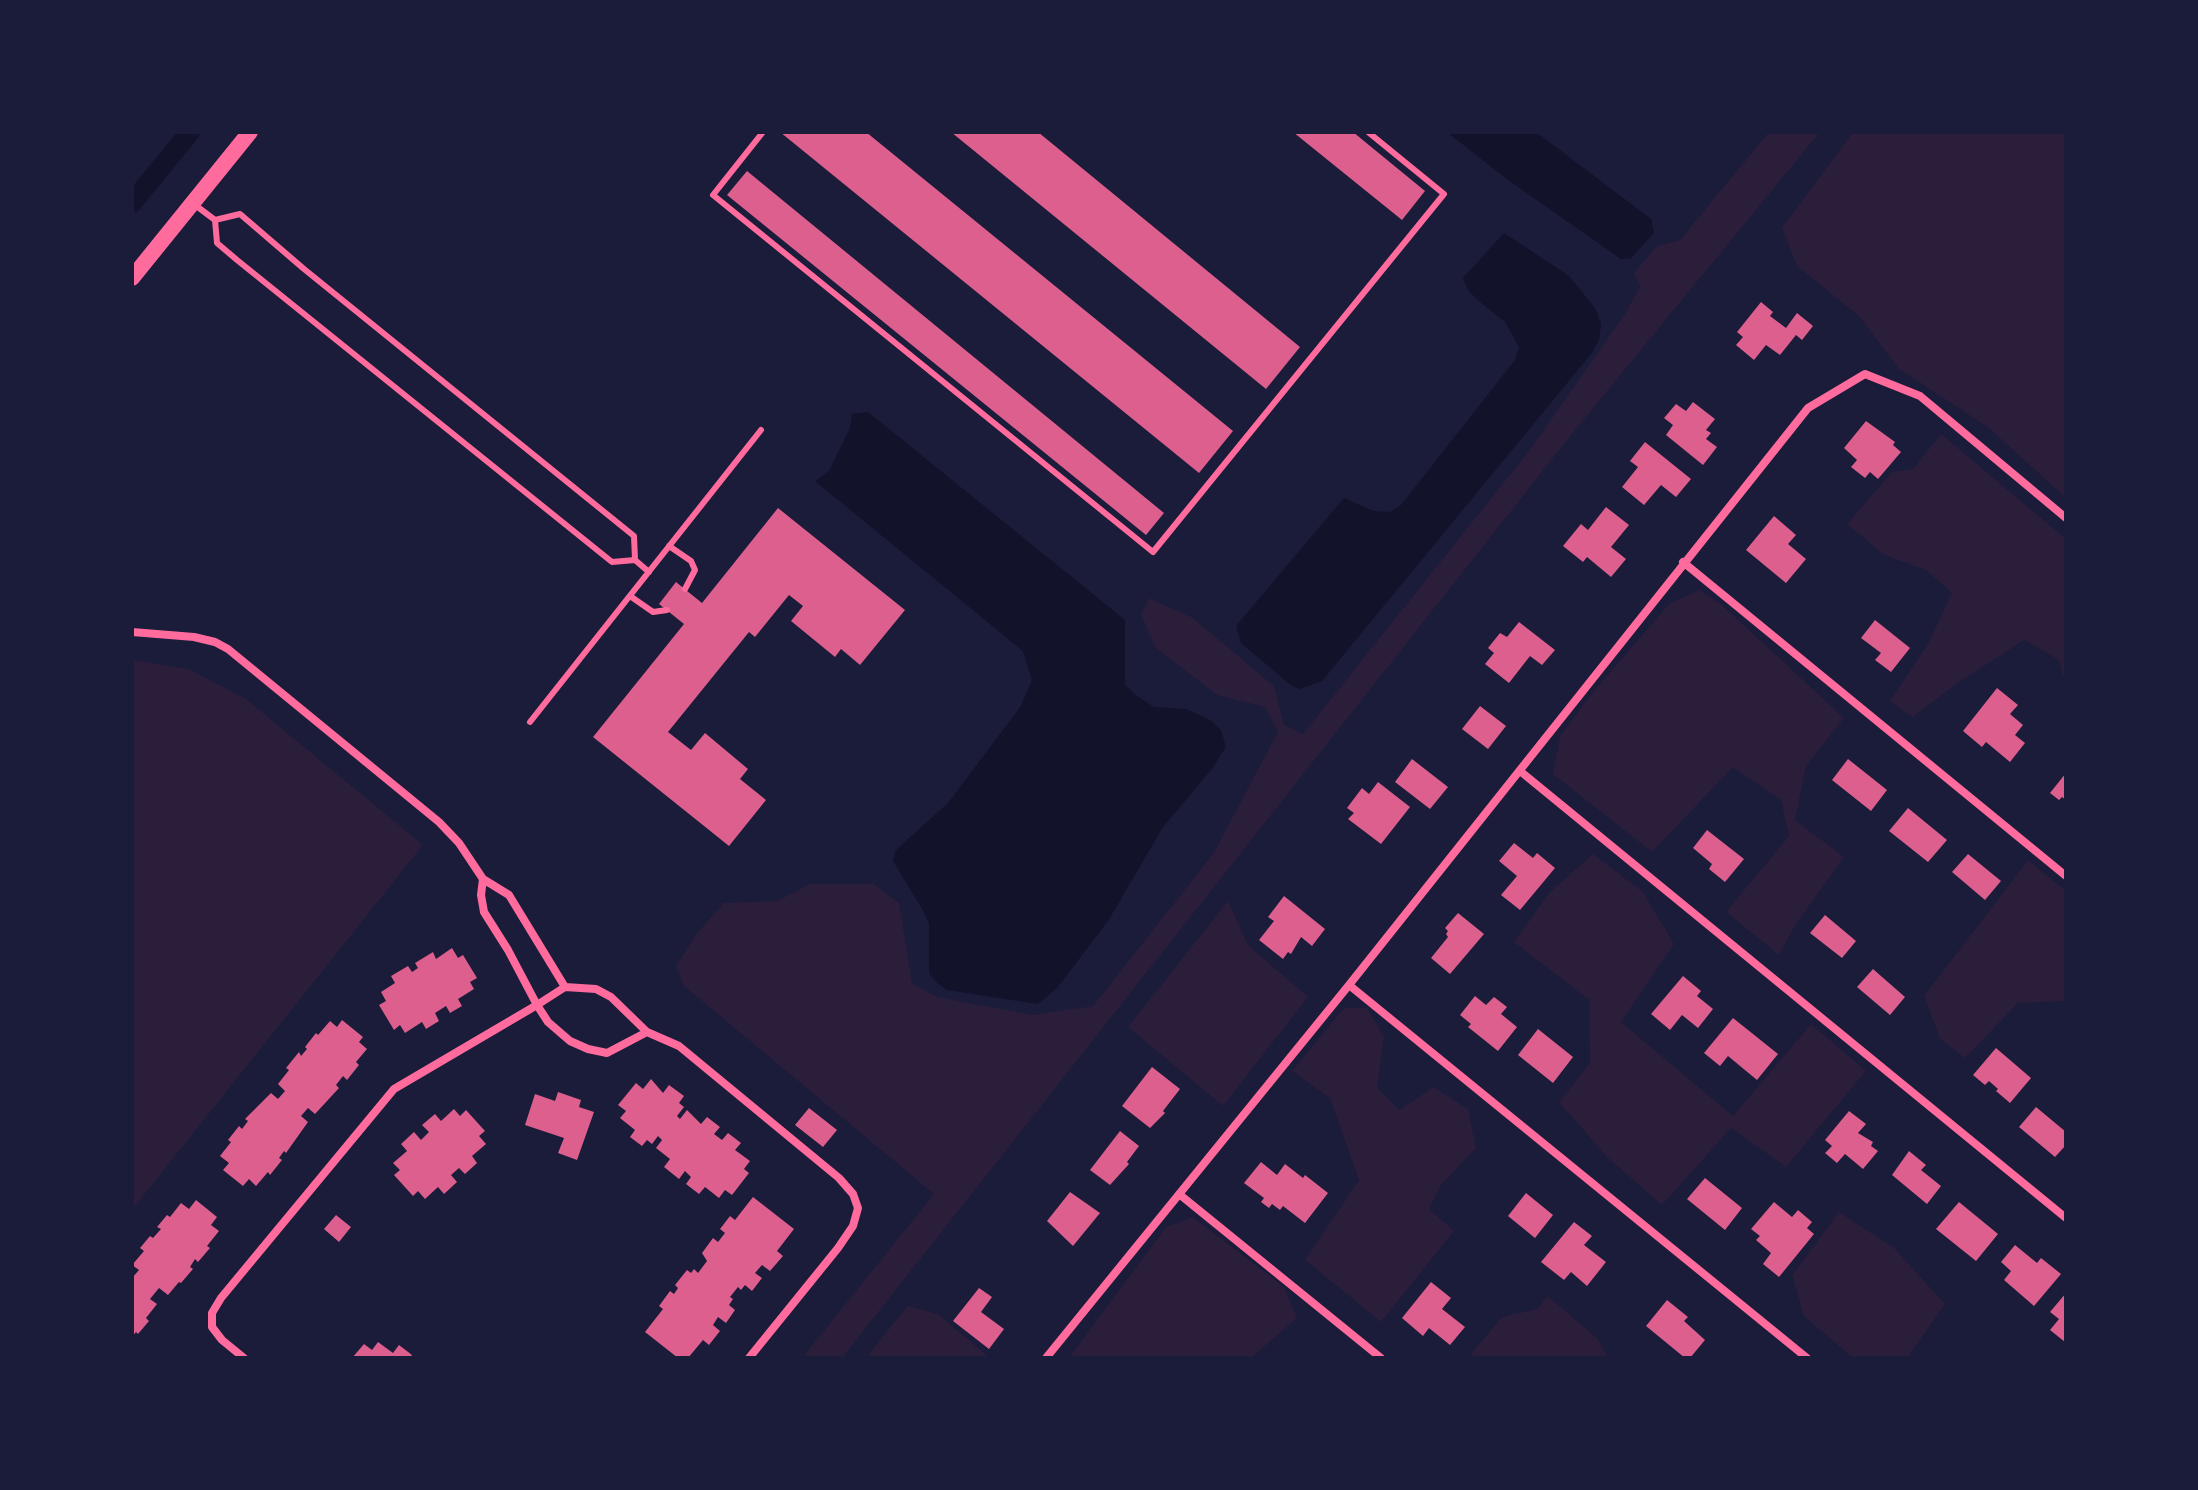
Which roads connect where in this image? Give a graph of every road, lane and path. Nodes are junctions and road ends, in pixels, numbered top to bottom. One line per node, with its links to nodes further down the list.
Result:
1 (250, 132): 4 (main road)
2 (763, 132): 3 (lane)
3 (1368, 132)
4 (192, 203): 5 (lane); 6 (main road)
5 (215, 220): 10 (lane); 10 (lane)
6 (132, 278)
7 (761, 430): 9 (lane)
8 (2066, 518): 11 (street)
9 (669, 546): 12 (lane); 13 (lane)
10 (635, 560): 12 (lane)
11 (1683, 562): 18 (street); 19 (street)
12 (649, 572): 14 (lane)
13 (685, 589)
14 (630, 596): 15 (lane); 17 (lane)
15 (667, 610)
16 (132, 632): 20 (street)
17 (530, 722)
18 (1520, 771): 21 (street); 26 (street)
19 (2066, 876)
20 (483, 879): 22 (street); 23 (street)
21 (1349, 985): 25 (street); 31 (street)
22 (565, 987): 23 (street); 24 (street)
23 (537, 1005): 24 (street); 27 (street)
24 (647, 1032): 28 (street)
25 (1179, 1194): 29 (street); 30 (street)
26 (2066, 1218)
27 (244, 1358)
28 (749, 1358)
29 (1046, 1358)
30 (1381, 1358)
31 (1807, 1358)

